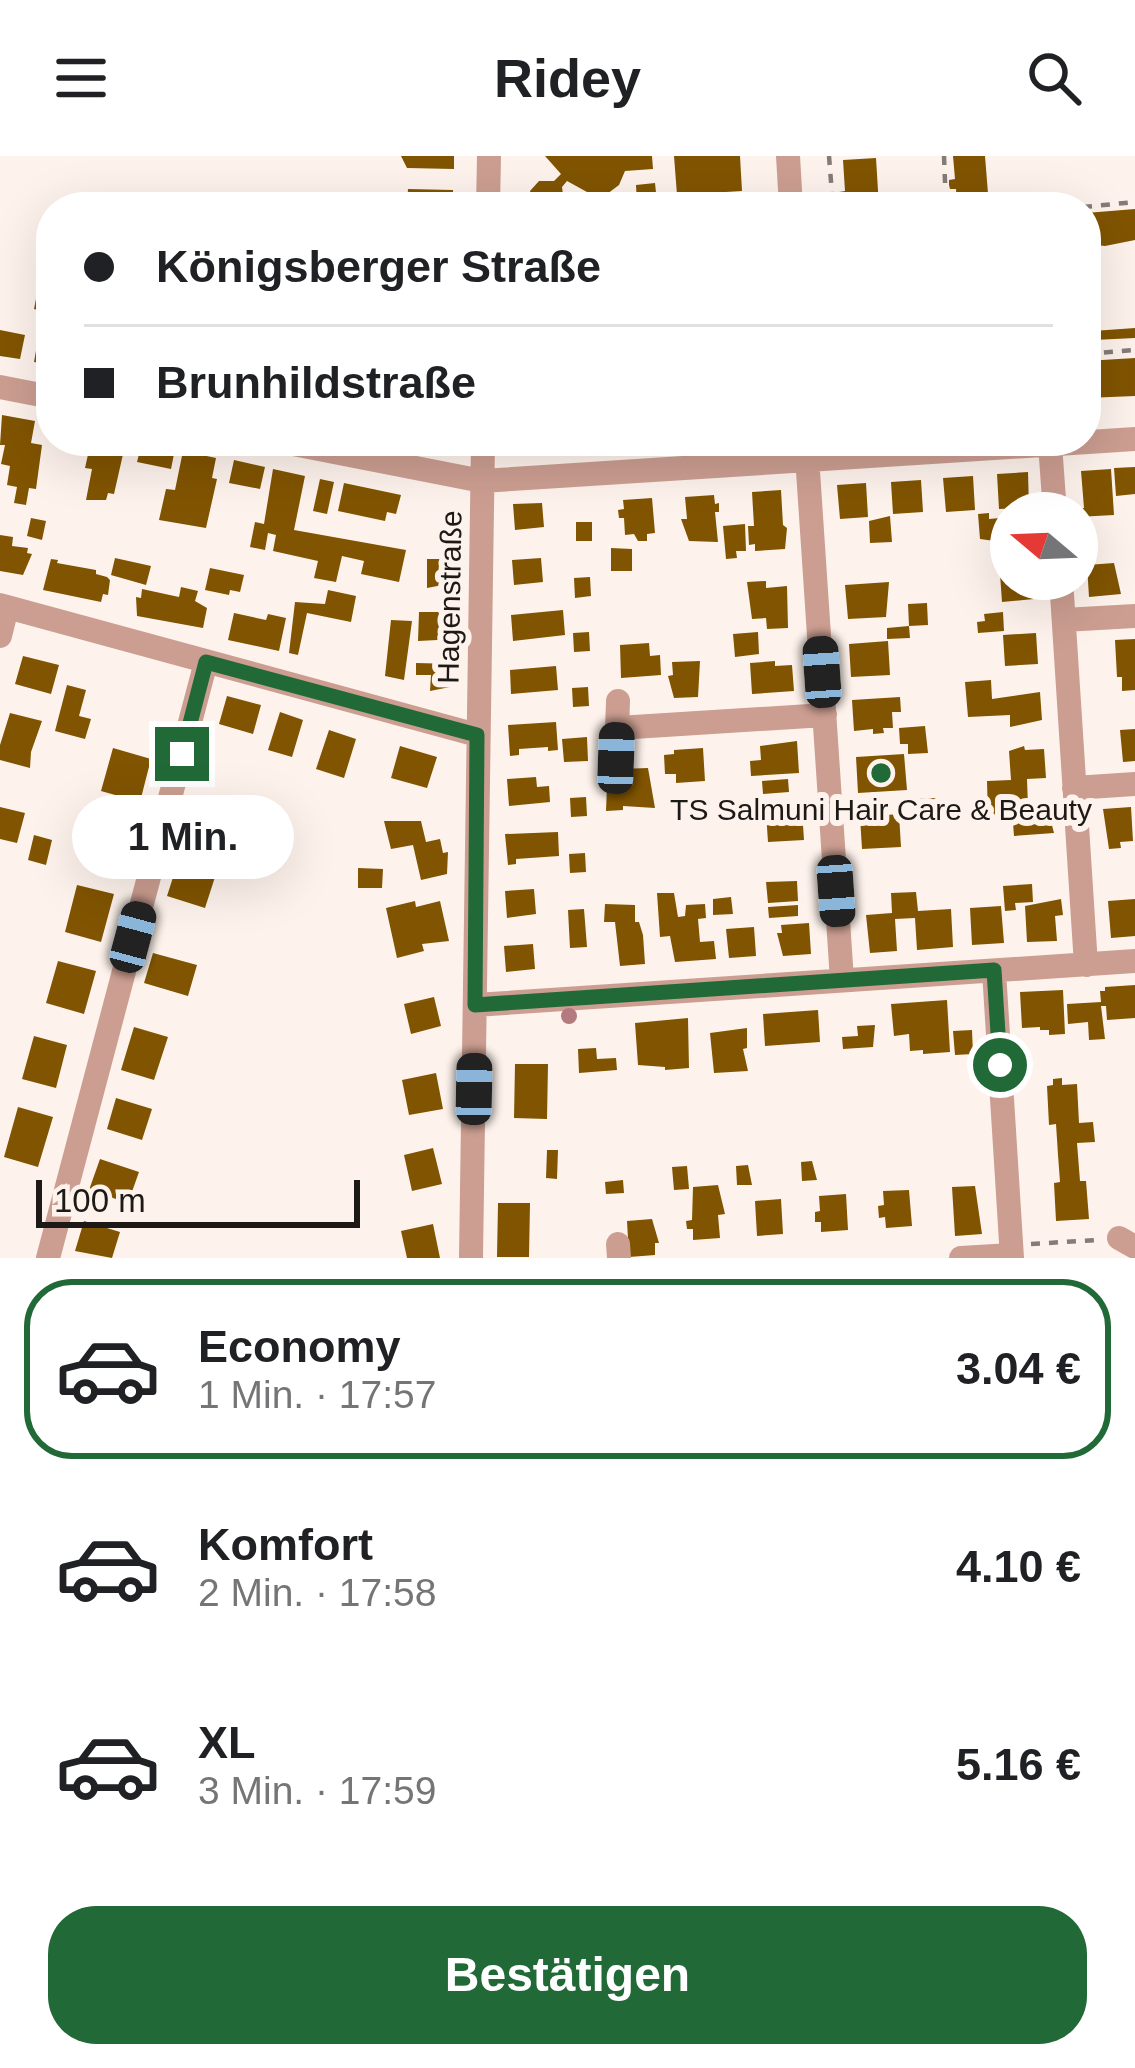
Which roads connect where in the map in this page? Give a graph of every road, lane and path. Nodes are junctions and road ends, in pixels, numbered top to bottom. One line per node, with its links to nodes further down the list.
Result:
1 (489, 156): 6 (street)
2 (788, 156): 7 (street)
3 (829, 156): 8 (path)
4 (944, 156): 9 (path)
5 (1131, 191): 10 (path)
6 (488, 192)
7 (790, 192)
8 (832, 192)
9 (945, 192)
10 (1133, 202): 11 (path)
11 (1101, 205)
12 (1135, 350): 13 (path)
13 (1101, 353)
14 (0, 387): 15 (street)
15 (36, 394)
16 (1135, 439): 17 (street)
17 (1101, 441)
18 (354, 456): 23 (street)
19 (483, 456): 23 (street, Hagenstraße)
20 (753, 456): 23 (street)
21 (807, 456): 32 (street)
22 (1051, 456): 24 (street)
23 (482, 481): 34 (street, Hagenstraße)
24 (1053, 492)
25 (1062, 600): 28 (street)
26 (4, 606): 29 (street); 30 (street)
27 (1135, 616): 28 (street)
28 (1064, 620): 37 (street)
29 (0, 636)
30 (206, 662): 34 (street); 45 (street)
31 (618, 700): 33 (street)
32 (825, 715): 33 (street); 41 (street)
33 (618, 728): 35 (street)
34 (477, 735): 42 (street, Hagenstraße)
35 (616, 758)
36 (1135, 784): 37 (street)
37 (1074, 788): 39 (street)
38 (1135, 961): 39 (street)
39 (1086, 964): 40 (street)
40 (994, 970): 41 (street); 44 (street)
41 (842, 980): 42 (street)
42 (475, 1005): 46 (street, Hagenstraße)
43 (1127, 1242): 44 (path)
44 (1011, 1256): 47 (street)
45 (48, 1258)
46 (471, 1258)
47 (961, 1258)

